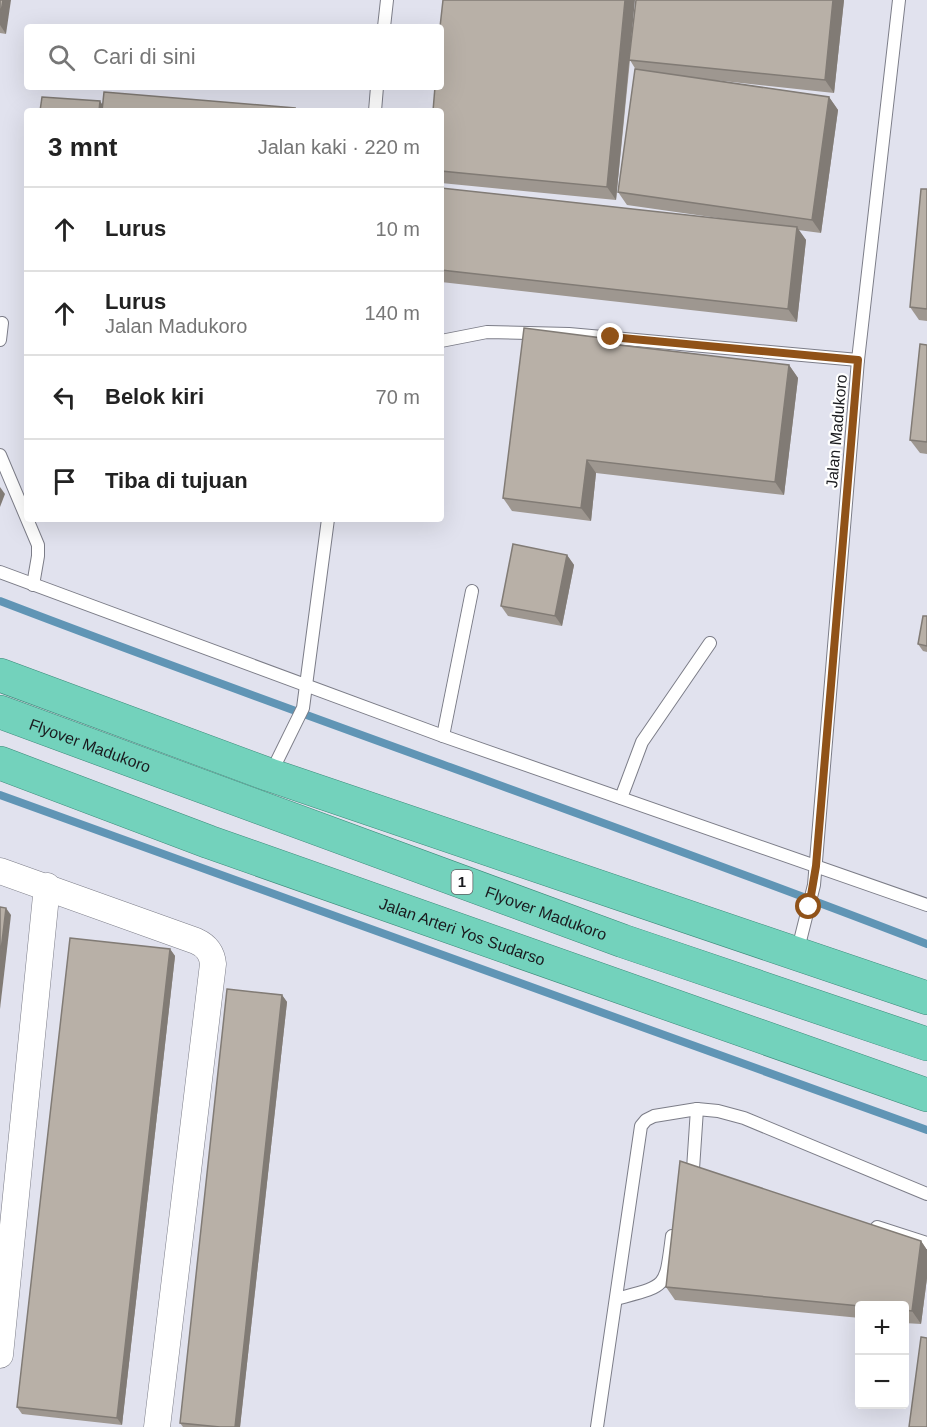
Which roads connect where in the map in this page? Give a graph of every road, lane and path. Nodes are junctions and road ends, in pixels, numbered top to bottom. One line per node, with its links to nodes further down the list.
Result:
1 (387, 0): 3 (lane)
2 (899, 0): 9 (lane, Jalan Madukoro)
3 (384, 24)
4 (377, 90): 5 (lane)
5 (375, 108)
6 (2, 323): 7 (lane)
7 (0, 340)
8 (444, 340): 9 (lane)
9 (858, 360): 26 (lane, Jalan Madukoro)
10 (0, 455): 11 (lane)
11 (24, 512)
12 (28, 522): 15 (lane)
13 (328, 522): 19 (lane)
14 (0, 572): 15 (lane)
15 (33, 585): 19 (lane)
16 (472, 591): 22 (lane)
17 (710, 643): 25 (lane)
18 (0, 675): 24 (highway)
19 (307, 686): 22 (lane); 24 (lane)
20 (0, 712): 32 (highway, Flyover Madukoro / 1)
21 (0, 727): 33 (highway, Flyover Madukoro / 1)
22 (443, 736): 25 (lane)
23 (0, 763): 34 (highway, Jalan Arteri Yos Sudarso)
24 (273, 766): 30 (highway)
25 (621, 798): 26 (lane)
26 (816, 866): 29 (lane); 30 (lane, Jalan Madukoro)
27 (0, 871): 28 (street)
28 (46, 886): 42 (street); 43 (street)
29 (927, 904)
30 (801, 942): 31 (highway)
31 (927, 998)
32 (927, 1044)
33 (927, 1060)
34 (927, 1095)
35 (697, 1109): 36 (lane); 37 (lane); 41 (lane)
36 (681, 1175)
37 (927, 1194)
38 (674, 1220): 41 (lane)
39 (860, 1222): 40 (lane)
40 (927, 1243)
41 (616, 1299): 44 (lane)
42 (0, 1355)
43 (157, 1427)
44 (597, 1427)

